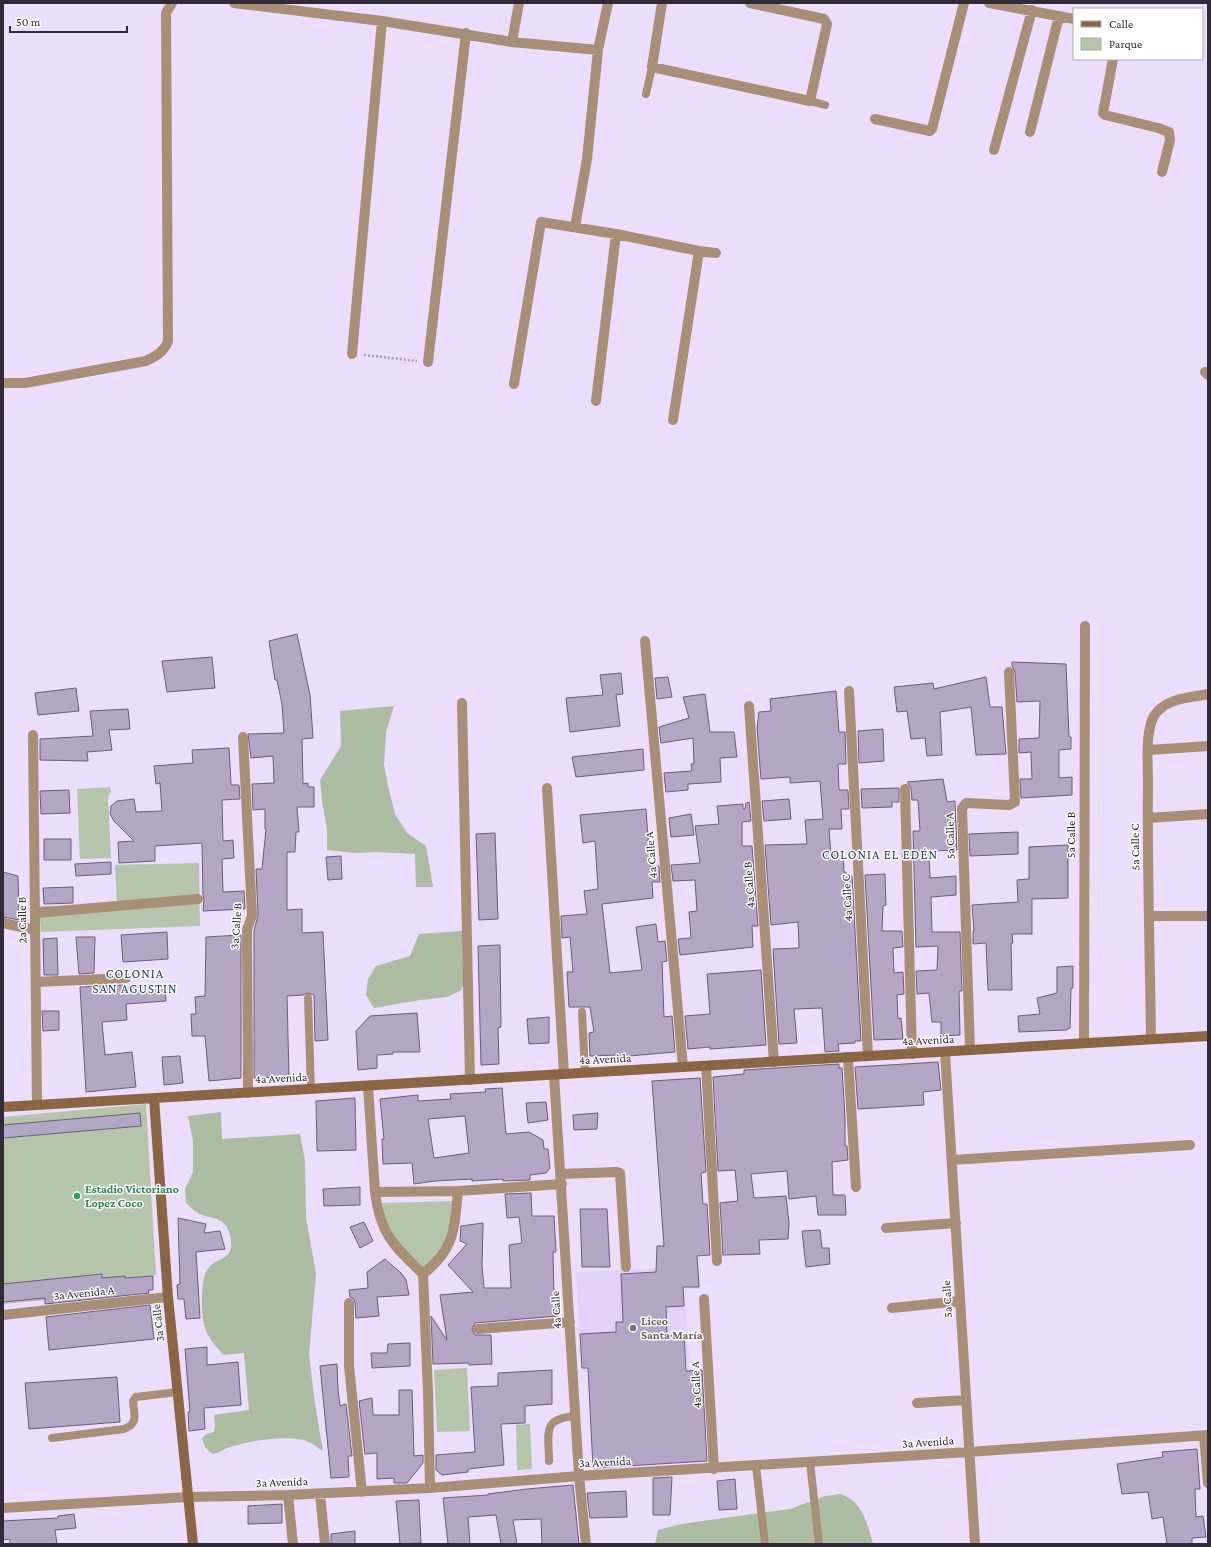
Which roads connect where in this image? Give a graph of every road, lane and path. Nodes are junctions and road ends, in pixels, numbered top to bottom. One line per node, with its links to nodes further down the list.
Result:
1 (172, 3): 31 (street)
2 (234, 3): 12 (street)
3 (519, 3): 14 (street)
4 (608, 3): 15 (street)
5 (662, 3): 17 (street)
6 (750, 3): 19 (street)
7 (964, 3): 21 (street)
8 (989, 3): 9 (street)
9 (1032, 10): 10 (street); 23 (street)
10 (1059, 16): 11 (street); 22 (street)
11 (1073, 19)
12 (382, 21): 13 (street); 29 (street)
13 (466, 34): 14 (street); 30 (street)
14 (512, 42): 15 (street)
15 (598, 50): 25 (street)
16 (1113, 60): 24 (street)
17 (652, 67): 18 (lane); 19 (street)
18 (646, 94)
19 (810, 101): 20 (lane)
20 (825, 105)
21 (875, 119)
22 (1030, 132)
23 (994, 150)
24 (1162, 172)
25 (575, 227): 26 (street); 32 (street)
26 (616, 234): 27 (street); 33 (street)
27 (699, 251): 28 (street); 34 (street)
28 (716, 253)
29 (352, 354): 30 (path)
30 (428, 362)
31 (3, 383)
32 (514, 384)
33 (596, 401)
34 (673, 420)
35 (1085, 626): 62 (street, 5a Calle B)
36 (645, 641): 70 (street, 4a Calle A)
37 (1009, 672): 63 (street, 5a Calle A)
38 (849, 691): 66 (street, 4a Calle C)
39 (1208, 694): 45 (street, 5a Calle C)
40 (462, 704): 73 (street)
41 (749, 706): 68 (street, 4a Calle B)
42 (33, 735): 51 (street, 2a Calle B)
43 (242, 737): 76 (street, 3a Calle B)
44 (1208, 746): 45 (street)
45 (1149, 750): 49 (street, 5a Calle C)
46 (547, 788): 72 (street, 4a Calle)
47 (904, 789): 65 (street)
48 (1208, 814): 49 (street)
49 (1148, 818): 52 (street, 5a Calle C)
50 (198, 899): 51 (street)
51 (35, 914): 55 (street, 2a Calle B)
52 (1149, 916): 53 (street); 61 (street, 5a Calle C)
53 (1208, 916)
54 (3, 923): 55 (street)
55 (35, 930): 57 (street, 2a Calle B)
56 (126, 978): 57 (street)
57 (36, 982): 78 (street, 2a Calle B)
58 (308, 998): 75 (lane)
59 (582, 1012): 71 (lane)
60 (1208, 1036): 61 (street, 4a Avenida)
61 (1151, 1039): 62 (street, 4a Avenida)
62 (1084, 1043): 63 (street, 4a Avenida)
63 (970, 1050): 64 (street, 4a Avenida)
64 (945, 1052): 65 (street, 4a Avenida); 81 (street, 5a Calle)
65 (912, 1054): 66 (street, 4a Avenida)
66 (868, 1056): 67 (street, 4a Avenida)
67 (848, 1057): 68 (street, 4a Avenida); 83 (street)
68 (774, 1062): 69 (street, 4a Avenida)
69 (706, 1066): 70 (street, 4a Avenida); 88 (street)
70 (684, 1067): 71 (street, 4a Avenida)
71 (585, 1073): 72 (street, 4a Avenida)
72 (559, 1075): 73 (street, 4a Avenida); 82 (street, 4a Calle)
73 (470, 1080): 74 (street, 4a Avenida)
74 (368, 1086): 75 (street, 4a Avenida); 85 (street)
75 (311, 1089): 76 (street, 4a Avenida)
76 (248, 1093): 77 (street, 4a Avenida)
77 (154, 1098): 78 (street, 4a Avenida); 91 (street, 3a Calle)
78 (37, 1105): 79 (street, 4a Avenida)
79 (3, 1107)
80 (1190, 1145): 81 (street)
81 (952, 1160): 86 (street, 5a Calle)
82 (561, 1179): 84 (street); 89 (street); 97 (street, 4a Calle)
83 (856, 1187)
84 (458, 1191): 85 (street); 90 (street)
85 (375, 1192): 90 (street)
86 (956, 1223): 87 (street); 93 (street, 5a Calle)
87 (886, 1228)
88 (717, 1261)
89 (626, 1266)
90 (423, 1274): 112 (street)
91 (168, 1297): 96 (street, 3a Avenida A); 99 (street, 3a Calle)
92 (704, 1299): 109 (street, 4a Calle A)
93 (960, 1300): 95 (street); 100 (street, 5a Calle)
94 (348, 1303): 113 (street)
95 (892, 1308)
96 (3, 1315)
97 (570, 1322): 98 (street); 102 (street, 4a Calle)
98 (478, 1329)
99 (178, 1392): 104 (lane); 116 (street, 3a Calle)
100 (966, 1400): 101 (street); 105 (street, 5a Calle)
101 (917, 1403)
102 (575, 1416): 106 (lane); 110 (street, 4a Calle)
103 (1206, 1436): 105 (street, 3a Avenida); 111 (street)
104 (52, 1438)
105 (969, 1452): 107 (street, 3a Avenida); 124 (street, 5a Calle)
106 (549, 1461)
107 (810, 1462): 108 (street, 3a Avenida); 123 (lane)
108 (756, 1466): 109 (street, 3a Avenida); 122 (lane)
109 (714, 1469): 110 (street, 3a Avenida)
110 (579, 1476): 112 (street, 3a Avenida); 121 (street, 4a Calle)
111 (1208, 1483)
112 (430, 1488): 113 (street, 3a Avenida)
113 (362, 1492): 114 (street, 3a Avenida)
114 (320, 1494): 115 (street, 3a Avenida); 120 (street)
115 (288, 1495): 116 (street, 3a Avenida); 119 (street)
116 (188, 1497): 117 (street, 3a Avenida); 118 (street, 3a Calle)
117 (3, 1508)
118 (193, 1544)
119 (293, 1544)
120 (326, 1544)
121 (586, 1544)
122 (765, 1544)
123 (819, 1544)
124 (975, 1544)

